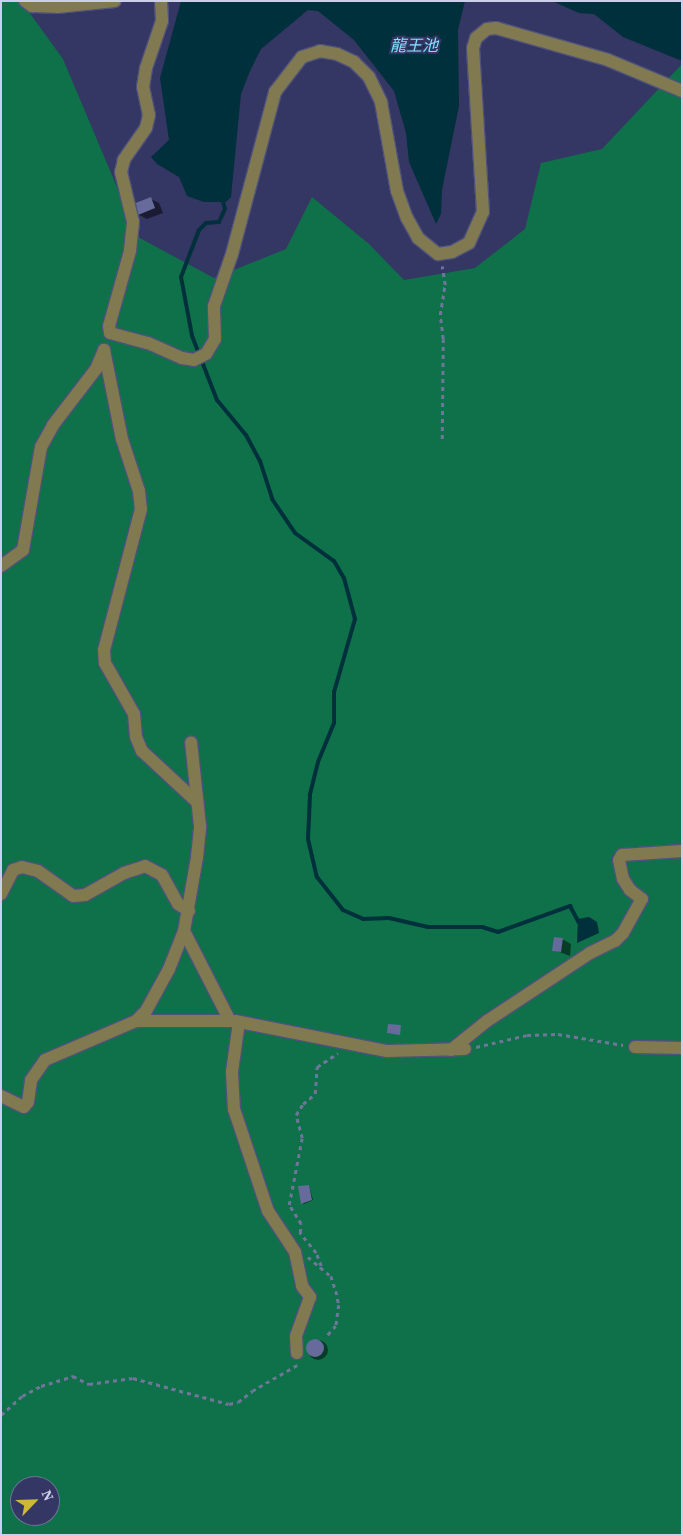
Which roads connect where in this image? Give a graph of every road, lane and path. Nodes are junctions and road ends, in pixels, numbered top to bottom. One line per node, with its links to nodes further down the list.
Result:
1 (26, 1): 2 (street)
2 (115, 1)
3 (161, 1): 6 (street)
4 (682, 91): 5 (street)
5 (441, 254): 6 (street); 8 (path)
6 (110, 333): 7 (street)
7 (104, 350): 9 (street); 11 (street)
8 (442, 439)
9 (1, 566)
10 (191, 742): 11 (street)
11 (197, 802): 14 (street)
12 (682, 851): 17 (street)
13 (1, 894): 14 (street)
14 (189, 911): 15 (street)
15 (184, 931): 18 (street); 19 (street)
16 (573, 951): 17 (street)
17 (590, 953): 24 (street)
18 (136, 1021): 19 (street); 25 (street)
19 (234, 1022): 20 (street); 26 (street)
20 (342, 1044): 24 (street); 27 (path)
21 (635, 1048): 22 (street); 23 (path)
22 (682, 1048)
23 (465, 1049): 24 (street)
24 (451, 1050)
25 (1, 1096)
26 (295, 1252): 27 (path); 29 (street)
27 (322, 1266): 28 (path)
28 (326, 1336)
29 (297, 1354): 30 (path)
30 (1, 1414)

